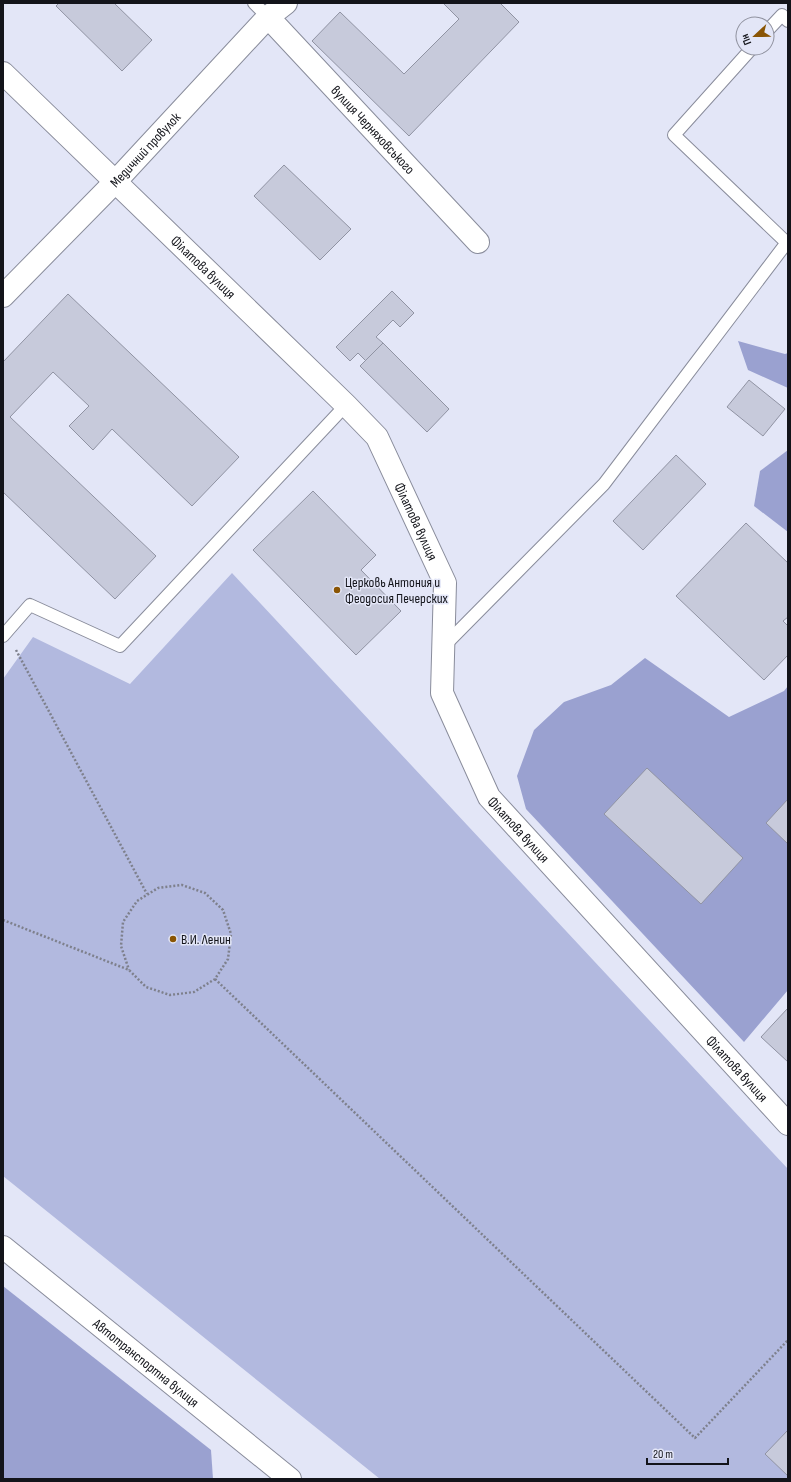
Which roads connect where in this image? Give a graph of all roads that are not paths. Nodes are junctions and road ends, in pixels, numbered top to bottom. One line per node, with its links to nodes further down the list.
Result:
1 (286, 3): 2 (street, Медичний провулок)
2 (261, 10): 7 (street, Медичний провулок); 8 (street, вулиця Черняховського)
3 (788, 21): 4 (lane)
4 (775, 22)
5 (745, 56): 9 (lane)
6 (3, 73): 7 (street, Філатова вулиця)
7 (115, 182): 10 (street, Медичний провулок); 11 (street, Філатова вулиця)
8 (478, 242)
9 (787, 242): 13 (lane)
10 (3, 296)
11 (346, 405): 12 (lane); 13 (street, Філатова вулиця)
12 (5, 634)
13 (443, 647): 14 (street, Філатова вулиця)
14 (788, 1124)
15 (3, 1247): 16 (street, Автотранспортна вулиця)
16 (290, 1479)

